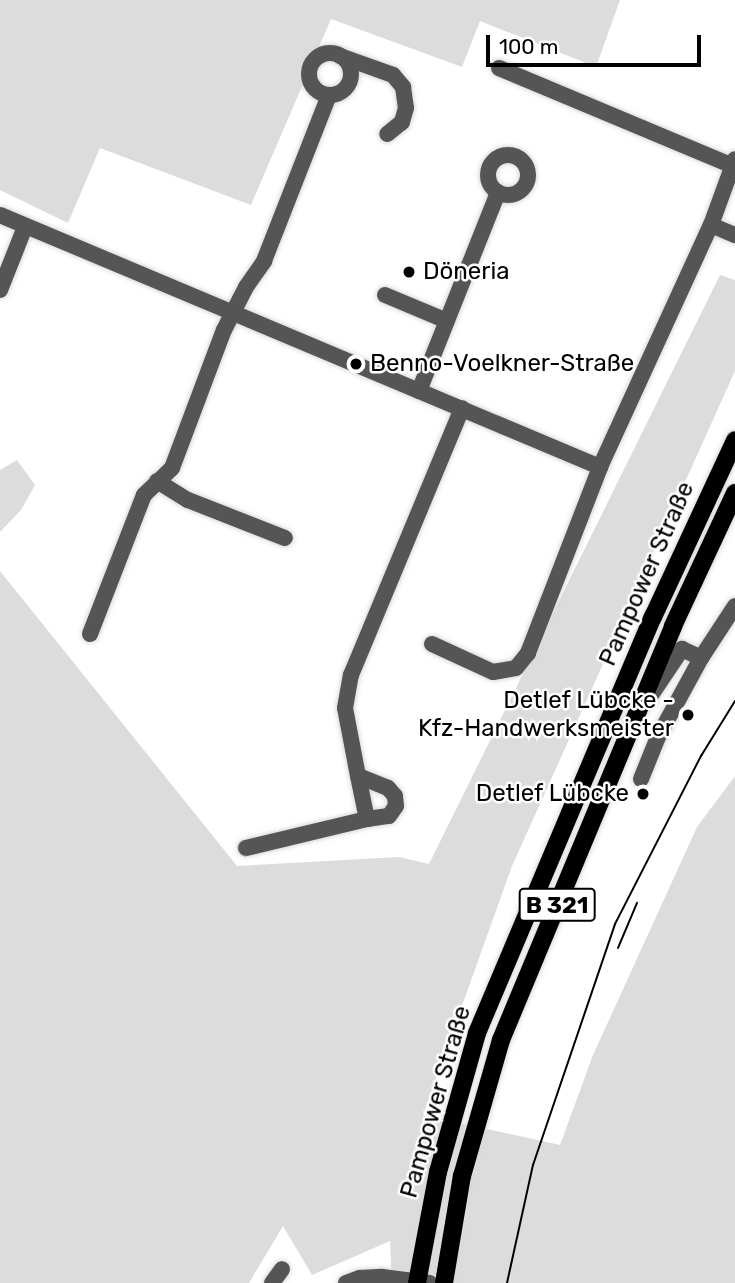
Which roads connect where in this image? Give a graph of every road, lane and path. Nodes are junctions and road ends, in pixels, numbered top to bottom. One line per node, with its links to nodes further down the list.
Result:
1 (341, 56): 3 (street); 3 (street); 4 (street)
2 (499, 68): 6 (street)
3 (329, 95): 14 (street)
4 (387, 134)
5 (698, 140): 6 (street)
6 (734, 161): 9 (street)
7 (498, 192): 15 (street)
8 (0, 215): 10 (street)
9 (711, 225): 11 (street); 19 (street)
10 (25, 227): 12 (street); 14 (street)
11 (735, 235)
12 (0, 290)
13 (384, 295): 15 (street)
14 (235, 313): 16 (street); 20 (street)
15 (447, 321): 16 (street)
16 (419, 391): 17 (street)
17 (463, 408): 19 (street); 30 (street)
18 (735, 440): 35 (main road, Pampower Straße / B 321)
19 (600, 467): 27 (street)
20 (157, 481): 22 (street); 26 (street)
21 (735, 493): 29 (main road, Pampower Straße / B 321)
22 (285, 538)
23 (735, 594): 25 (street)
24 (735, 606): 25 (street)
25 (724, 623): 28 (street)
26 (90, 634)
27 (432, 644)
28 (701, 658): 29 (street); 31 (street)
29 (632, 724): 38 (main road, Pampower Straße / B 321)
30 (358, 776): 32 (street); 32 (street)
31 (641, 779)
32 (367, 819): 33 (street)
33 (246, 848)
34 (282, 1269): 36 (street)
35 (421, 1282): 37 (street)
36 (272, 1283)
37 (346, 1283)
38 (444, 1283)

